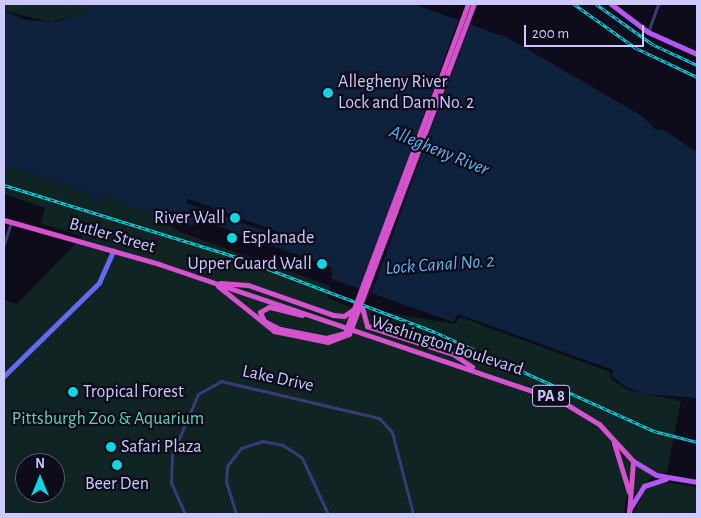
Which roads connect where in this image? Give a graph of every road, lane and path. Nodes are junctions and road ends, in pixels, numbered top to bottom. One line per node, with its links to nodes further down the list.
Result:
1 (468, 4): 12 (highway, bridge)
2 (474, 4): 12 (highway, bridge)
3 (612, 4): 5 (main road)
4 (658, 4): 5 (street)
5 (648, 32): 6 (main road)
6 (697, 54)
7 (4, 220): 8 (highway, Butler Street / PA 8)
8 (10, 222): 9 (street); 10 (highway, Butler Street / PA 8)
9 (4, 244)
10 (113, 251): 11 (highway, Butler Street / PA 8); 16 (main road)
11 (212, 282): 12 (highway, bridge); 13 (highway, Washington Boulevard / PA 8); 14 (highway)
12 (360, 306): 14 (highway, bridge); 15 (highway)
13 (351, 328): 14 (highway); 15 (highway, Washington Boulevard / PA 8)
14 (347, 334)
15 (479, 371): 17 (highway, Washington Boulevard / PA 8)
16 (4, 376)
17 (612, 438): 18 (highway, Washington Boulevard / PA 8); 21 (highway, PA 8)
18 (633, 461): 19 (main road); 21 (highway, PA 8)
19 (672, 478): 20 (main road); 22 (main road)
20 (697, 482)
21 (630, 503): 22 (highway, PA 8)
22 (629, 512)
23 (185, 514): 26 (street, Lake Drive)
24 (236, 514): 25 (street)
25 (328, 514)
26 (413, 514)

